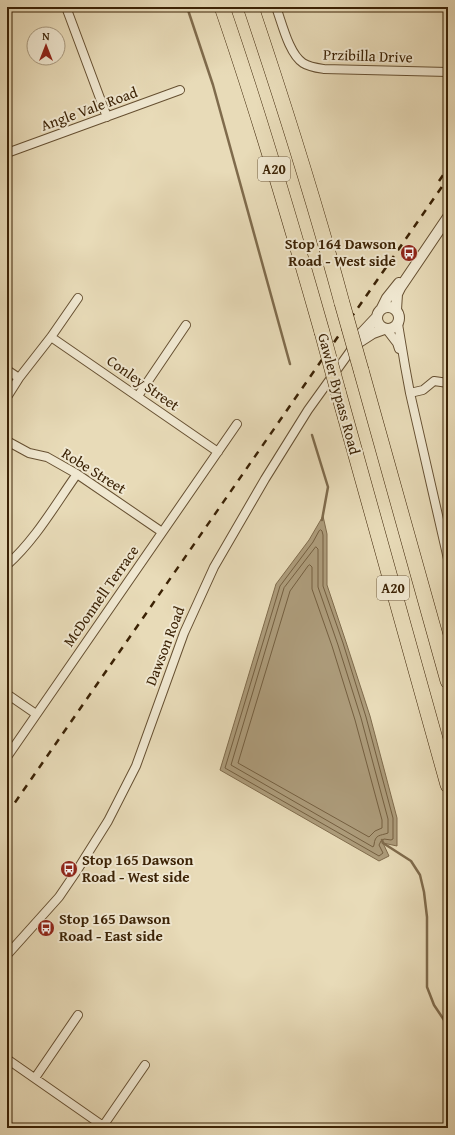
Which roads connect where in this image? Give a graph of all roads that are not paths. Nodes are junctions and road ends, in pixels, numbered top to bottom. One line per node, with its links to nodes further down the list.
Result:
1 (66, 7): 7 (street)
2 (222, 7): 38 (highway, Gawler Bypass Road / A20, bridge)
3 (251, 7): 34 (highway, Gawler Bypass Road / A20, bridge)
4 (276, 7): 5 (street, Przibilla Drive)
5 (448, 72)
6 (180, 90): 7 (street, Angle Vale Road)
7 (107, 117): 8 (street, Angle Vale Road)
8 (7, 153)
9 (448, 216): 10 (street)
10 (419, 259): 12 (street); 13 (street)
11 (78, 298): 18 (street)
12 (382, 308): 13 (street); 14 (street)
13 (396, 310): 15 (street)
14 (376, 318): 17 (street); 19 (street, Dawson Road)
15 (398, 324): 17 (street); 20 (street)
16 (186, 325): 25 (street)
17 (386, 330): 19 (street, Dawson Road); 20 (street)
18 (52, 336): 22 (street); 25 (street, Conley Street)
19 (354, 346): 39 (street, Dawson Road)
20 (405, 366): 24 (street)
21 (7, 370): 22 (street)
22 (19, 378): 26 (street)
23 (448, 382): 24 (street)
24 (410, 393): 32 (street)
25 (138, 396): 29 (street, Conley Street)
26 (7, 397)
27 (237, 424): 29 (street, McDonnell Terrace)
28 (7, 441): 30 (street, Robe Street)
29 (218, 452): 31 (street, McDonnell Terrace)
30 (77, 474): 31 (street, Robe Street); 33 (street)
31 (162, 532): 36 (street, McDonnell Terrace)
32 (448, 559)
33 (7, 564)
34 (448, 681)
35 (7, 694): 36 (street)
36 (36, 714): 37 (street, McDonnell Terrace)
37 (7, 757)
38 (448, 785)
39 (10, 947): 40 (street, Dawson Road)
40 (7, 955)
41 (78, 1015): 44 (street)
42 (7, 1059): 44 (street)
43 (145, 1065): 45 (street)
44 (35, 1078): 45 (street)
45 (104, 1127)

